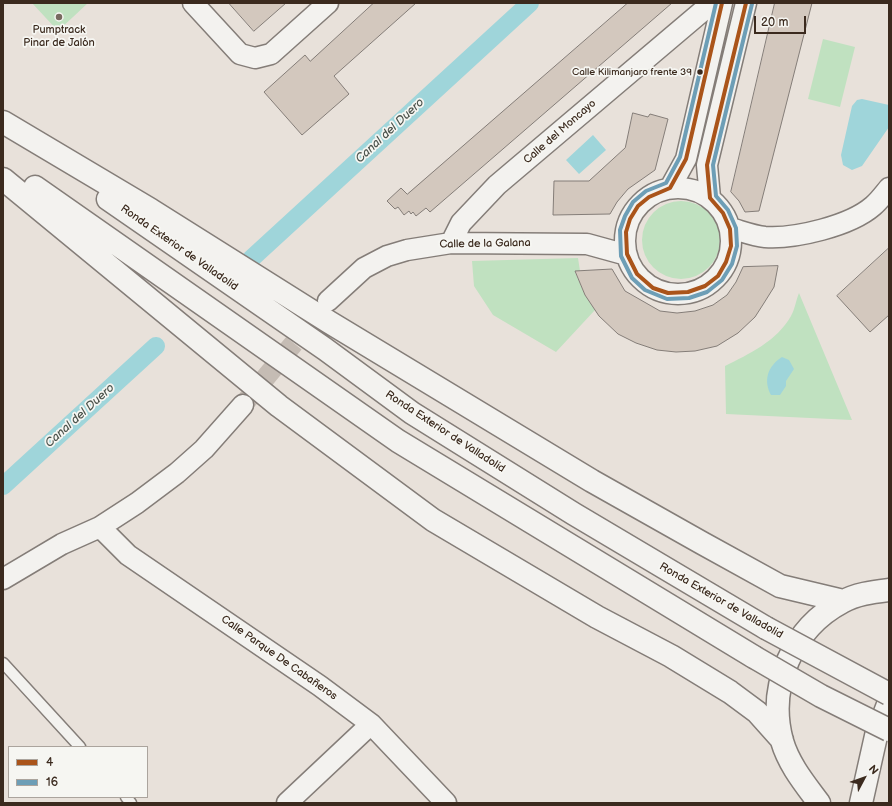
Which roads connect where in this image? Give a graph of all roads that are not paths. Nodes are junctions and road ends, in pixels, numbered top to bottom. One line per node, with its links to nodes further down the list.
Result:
1 (193, 3): 2 (street)
2 (328, 3)
3 (712, 3): 6 (street, Calle del Moncayo)
4 (722, 3): 7 (street)
5 (746, 3): 13 (street)
6 (679, 29): 7 (street); 17 (street, Calle del Moncayo)
7 (712, 45): 11 (street)
8 (3, 123): 26 (highway); 28 (highway, Ronda Exterior de Valladolid, bridge)
9 (3, 165): 31 (highway, bridge)
10 (3, 179): 32 (highway)
11 (670, 188): 13 (street); 15 (street)
12 (889, 188): 16 (street)
13 (710, 198): 14 (street)
14 (730, 228): 16 (street); 19 (street)
15 (626, 232): 18 (street, Calle de la Galana); 20 (street)
16 (764, 237): 19 (street)
17 (451, 243): 18 (street, Calle de la Galana); 21 (street, Calle de la Galana)
18 (587, 244): 20 (street, Calle de la Galana)
19 (730, 252): 20 (street)
20 (627, 255)
21 (328, 301)
22 (243, 405): 23 (street)
23 (100, 527): 24 (street); 30 (street, Calle Parque De Cabañeros)
24 (3, 579)
25 (889, 590): 26 (highway)
26 (843, 602): 32 (highway)
27 (3, 663): 33 (lane)
28 (889, 694)
29 (889, 702): 39 (highway)
30 (371, 724): 35 (street); 36 (street, Calle Parque De Cabañeros)
31 (889, 730)
32 (782, 740): 34 (highway)
33 (79, 746)
34 (802, 780): 37 (highway); 38 (highway)
35 (288, 803)
36 (446, 803)
37 (819, 803)
38 (826, 803)
39 (861, 803)

